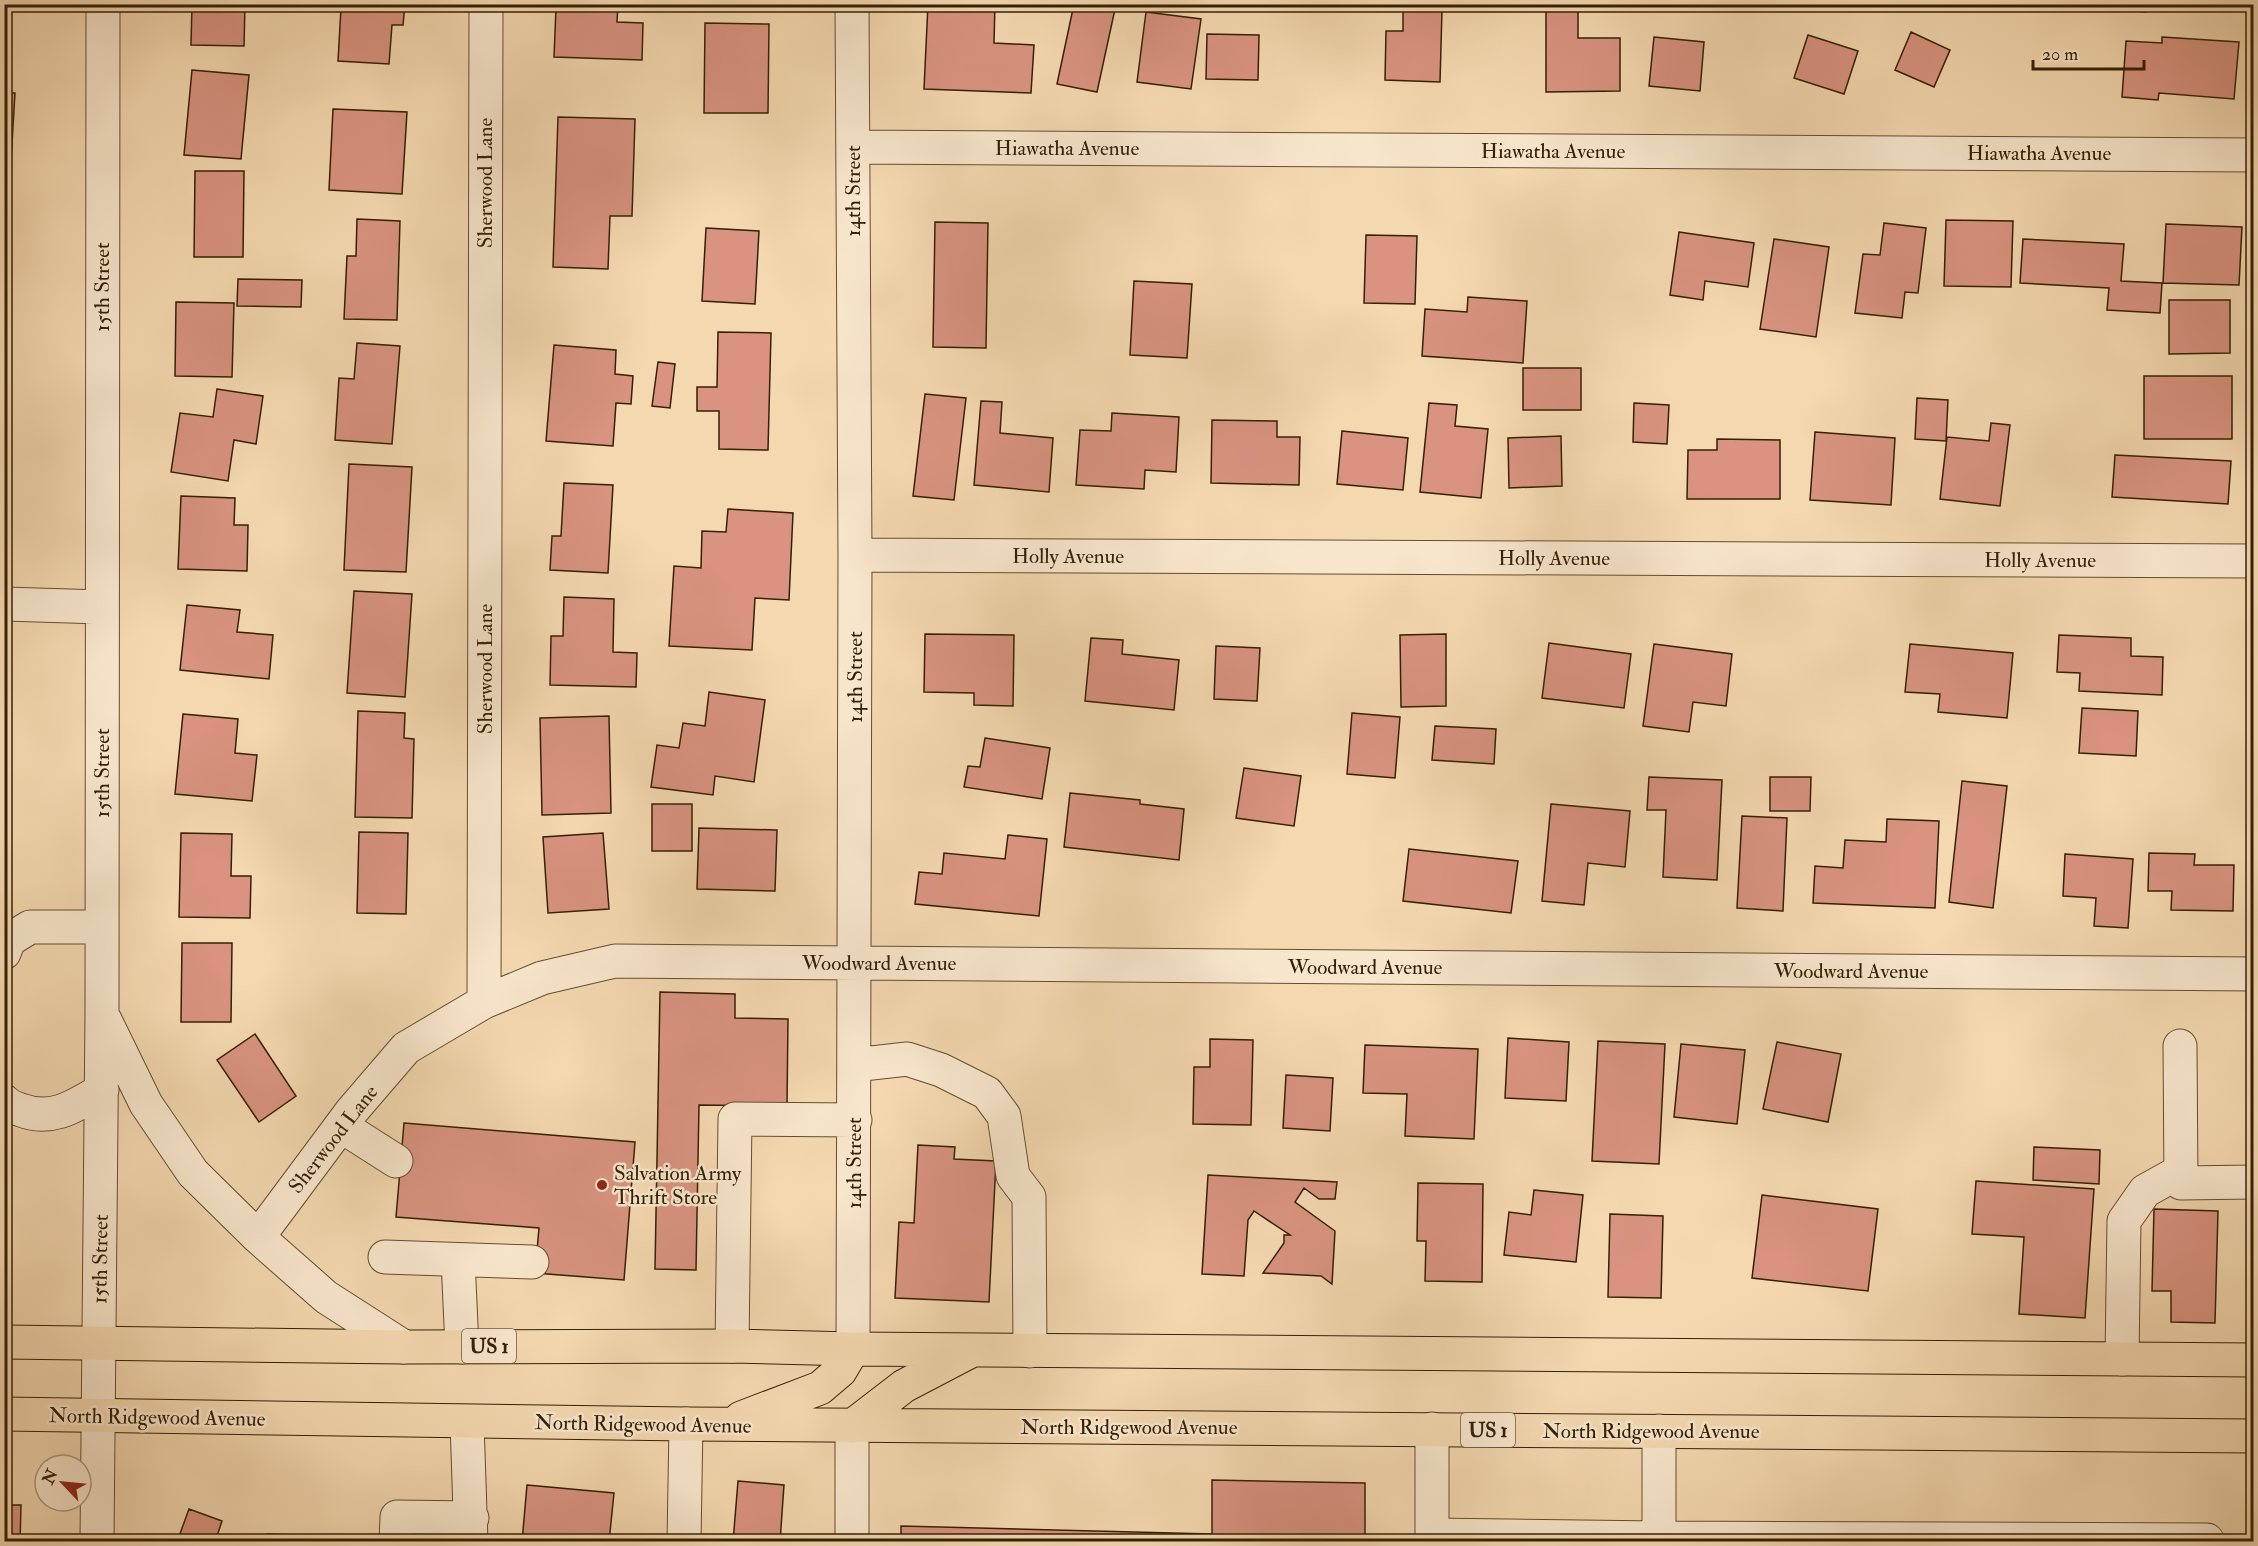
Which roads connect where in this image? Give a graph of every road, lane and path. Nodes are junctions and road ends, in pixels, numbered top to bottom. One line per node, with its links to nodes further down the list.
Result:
1 (103, 4): 9 (street, 15th Street)
2 (486, 4): 14 (street, Sherwood Lane)
3 (852, 4): 4 (street, 14th Street)
4 (853, 147): 5 (street, Hiawatha Avenue); 6 (street, 14th Street)
5 (2253, 154)
6 (855, 555): 7 (street, Holly Avenue); 12 (street, 14th Street)
7 (2253, 561)
8 (4, 604): 9 (street)
9 (102, 607): 10 (street, 15th Street)
10 (102, 927): 11 (street); 15 (street, 15th Street)
11 (6, 944)
12 (855, 963): 13 (street, Woodward Avenue); 14 (street, Woodward Avenue); 17 (street, 14th Street)
13 (2253, 974)
14 (484, 1002): 23 (street, Sherwood Lane)
15 (102, 1014): 18 (street, 15th Street); 27 (street)
16 (2180, 1046): 25 (street)
17 (854, 1065): 21 (street, 14th Street); 38 (street)
18 (102, 1090): 20 (street); 32 (street, 15th Street)
19 (4, 1101): 20 (street)
20 (43, 1116): 22 (street)
21 (855, 1120): 33 (street); 36 (street, 14th Street)
22 (4, 1126)
23 (341, 1126): 24 (street); 27 (street, Sherwood Lane)
24 (396, 1161)
25 (2181, 1172): 26 (street); 39 (street)
26 (2253, 1182)
27 (258, 1237): 34 (street)
28 (385, 1257): 29 (street)
29 (458, 1260): 30 (street); 35 (street)
30 (532, 1262)
31 (4, 1342): 32 (main road, US 1)
32 (99, 1344): 34 (main road, US 1); 42 (street, 15th Street)
33 (732, 1346): 35 (main road, US 1); 36 (main road, US 1)
34 (404, 1347): 35 (main road, US 1)
35 (462, 1347)
36 (853, 1349): 37 (main road, US 1); 45 (main road)
37 (973, 1350): 38 (main road, US 1); 46 (main road)
38 (1030, 1351): 39 (main road, US 1)
39 (2122, 1359): 40 (main road, US 1)
40 (2253, 1360)
41 (4, 1414): 42 (main road, North Ridgewood Avenue / US 1)
42 (98, 1417): 43 (main road, North Ridgewood Avenue / US 1); 54 (street, 15th Street)
43 (467, 1422): 44 (main road, North Ridgewood Avenue / US 1); 50 (street)
44 (686, 1424): 45 (main road, North Ridgewood Avenue / US 1); 56 (street)
45 (722, 1425): 46 (main road, North Ridgewood Avenue / US 1)
46 (852, 1426): 47 (main road, North Ridgewood Avenue / US 1); 57 (street)
47 (1432, 1430): 48 (main road, North Ridgewood Avenue / US 1); 51 (street)
48 (1659, 1431): 49 (main road, North Ridgewood Avenue / US 1); 53 (street)
49 (2253, 1436)
50 (472, 1530): 55 (street)
51 (1432, 1538): 52 (street)
52 (1548, 1539): 53 (street)
53 (1659, 1540): 58 (street)
54 (97, 1542)
55 (396, 1542)
56 (684, 1542)
57 (852, 1542)
58 (2207, 1542)

